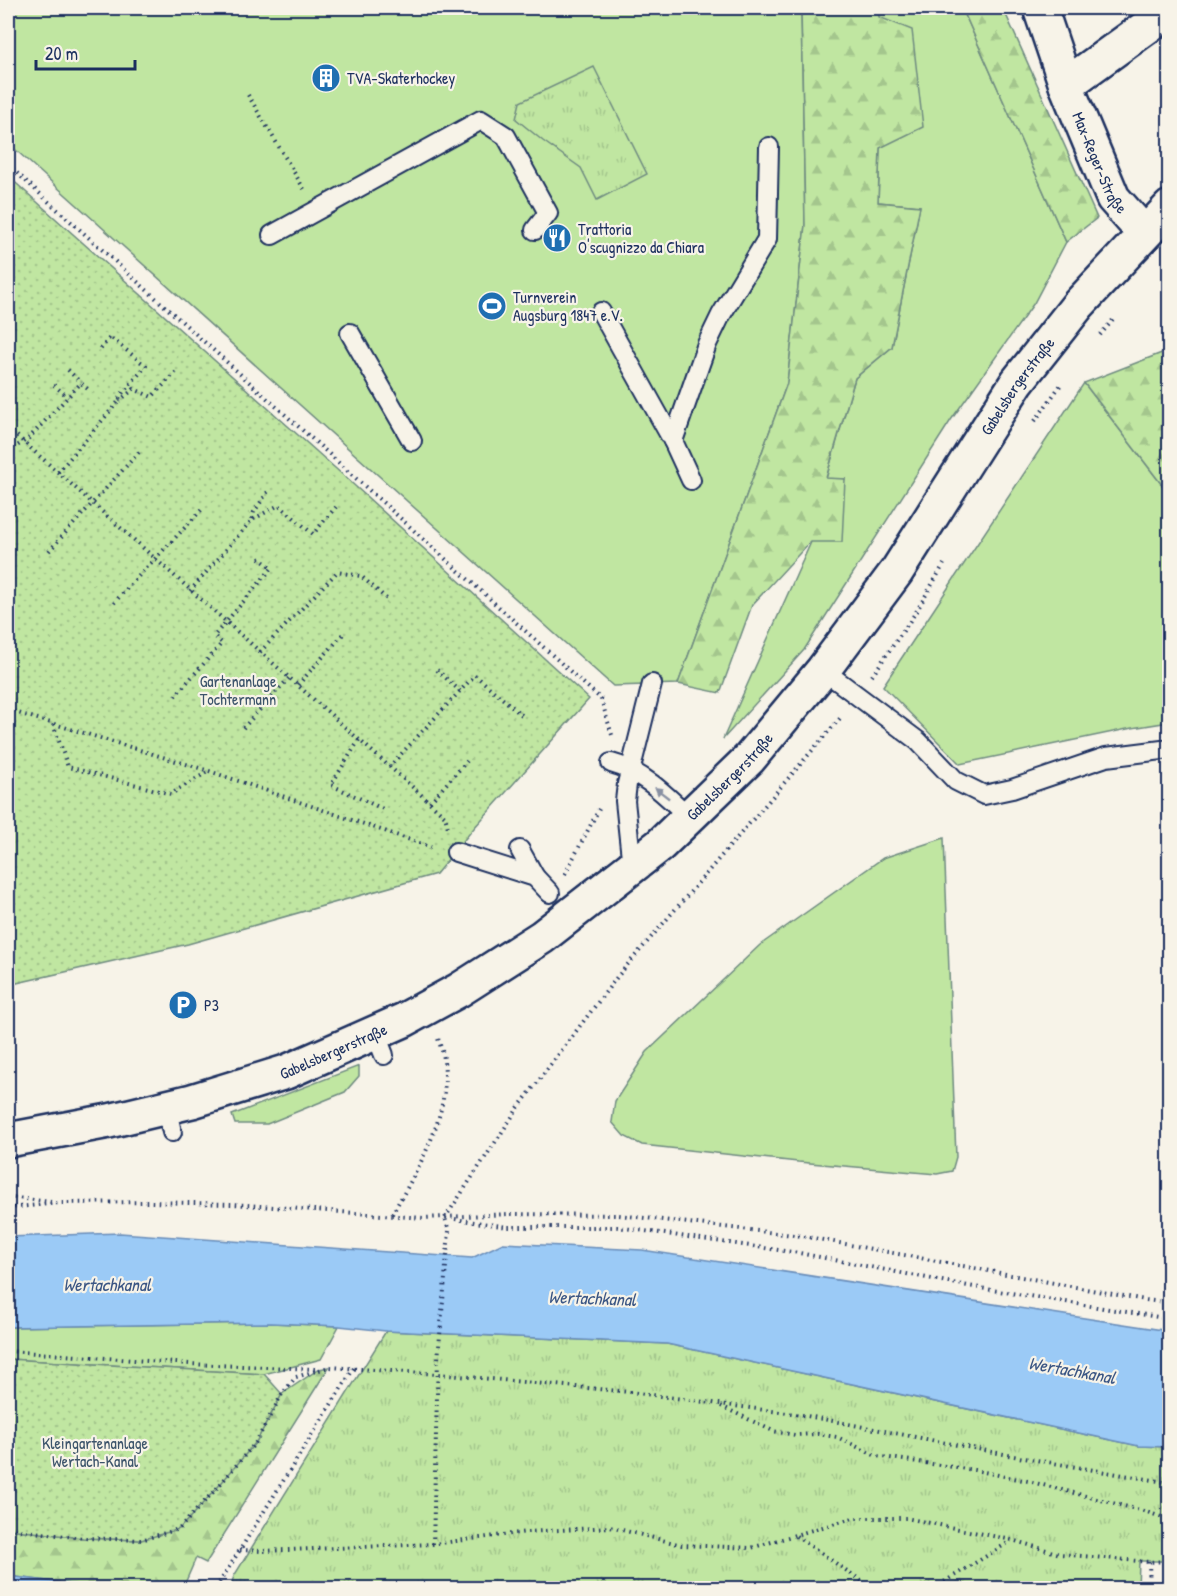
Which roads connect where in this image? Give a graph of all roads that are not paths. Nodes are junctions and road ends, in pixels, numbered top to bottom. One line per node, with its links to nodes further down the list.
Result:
1 (1040, 8): 3 (street, Max-Reger-Straße)
2 (1170, 10): 3 (street)
3 (1066, 86): 7 (street, Max-Reger-Straße)
4 (769, 147): 12 (lane)
5 (1170, 207): 7 (street, Gabelsbergerstraße)
6 (535, 230): 8 (lane)
7 (1144, 232): 14 (street, Gabelsbergerstraße)
8 (272, 235)
9 (601, 312): 12 (lane)
10 (350, 333): 11 (lane)
11 (412, 441)
12 (673, 441): 13 (lane)
13 (691, 480)
14 (824, 670): 16 (lane); 18 (street, Gabelsbergerstraße)
15 (652, 684): 17 (lane)
16 (1170, 749)
17 (621, 766): 18 (lane, one-way to 17); 21 (lane)
18 (690, 818): 21 (street, Gabelsbergerstraße)
19 (454, 849): 22 (lane)
20 (520, 850): 22 (lane)
21 (632, 867): 24 (street, Gabelsbergerstraße)
22 (535, 877): 23 (lane)
23 (550, 893)
24 (8, 1140)

